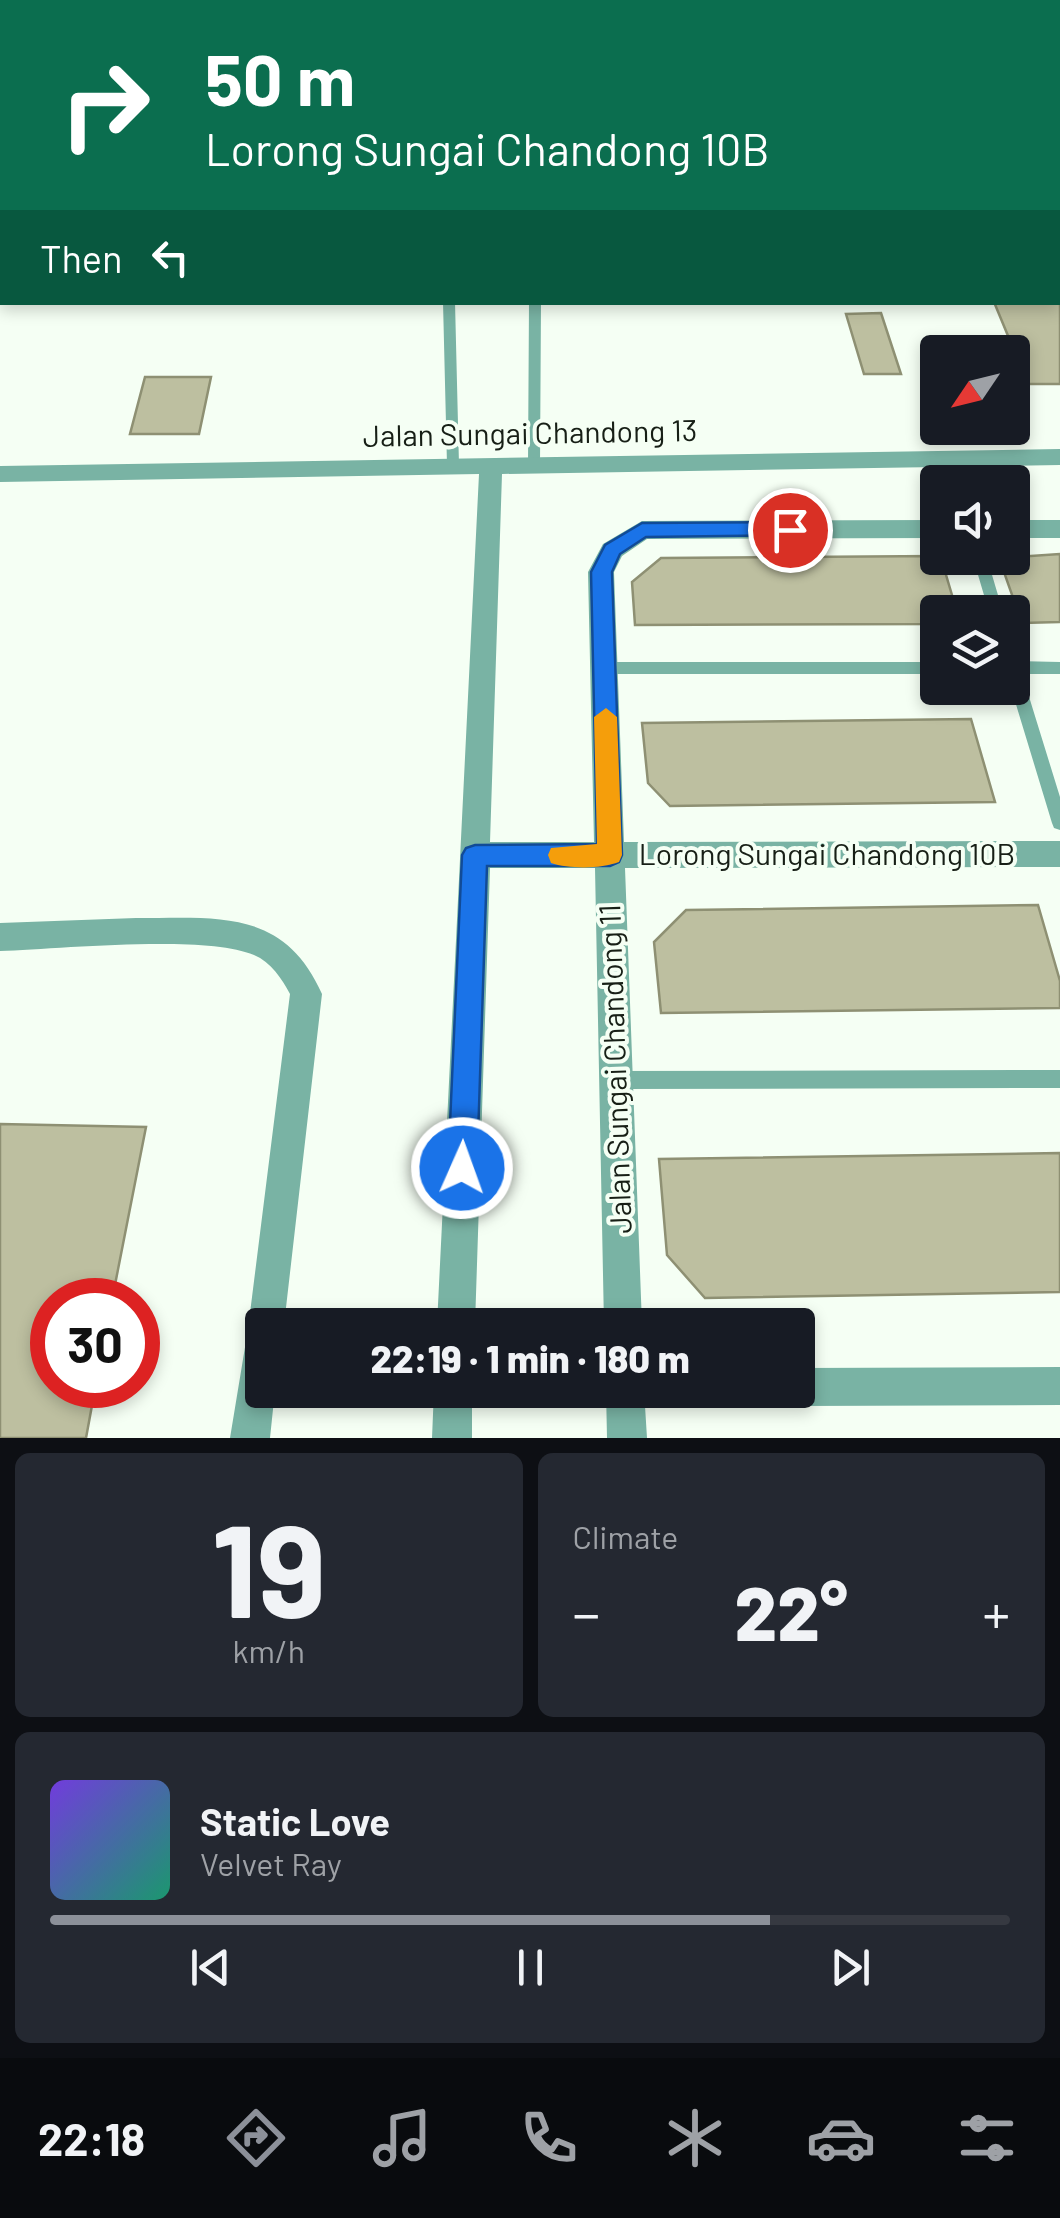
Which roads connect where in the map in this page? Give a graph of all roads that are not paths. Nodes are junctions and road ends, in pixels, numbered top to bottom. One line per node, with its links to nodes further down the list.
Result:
1 (449, 305): 6 (lane)
2 (535, 305): 5 (lane)
3 (1060, 457): 5 (street, Jalan Sungai Chandong 13)
4 (490, 464): 5 (street, Jalan Sungai Chandong 13); 6 (street, Jalan Sungai Chandong 13); 18 (street)
5 (534, 464)
6 (453, 465): 7 (street, Jalan Sungai Chandong 13)
7 (0, 474)
8 (920, 529): 12 (street, Jalan Sungai Chandong 11)
9 (1030, 529): 10 (street)
10 (1060, 529)
11 (1030, 667): 14 (lane)
12 (604, 668): 13 (lane); 19 (street, Jalan Sungai Chandong 11)
13 (920, 668)
14 (1060, 668)
15 (1025, 705): 16 (lane)
16 (1060, 822)
17 (1060, 854): 19 (street, Lorong Sungai Chandong 10B)
18 (475, 855): 19 (street, Lorong Sungai Chandong 10B); 24 (street)
19 (610, 855): 22 (street, Jalan Sungai Chandong 11)
20 (0, 938): 23 (street)
21 (1060, 1079): 22 (lane)
22 (616, 1080): 25 (street, Jalan Sungai Chandong 11)
23 (266, 1308)
24 (457, 1308)
25 (623, 1308)
26 (1060, 1386): 27 (street)
27 (815, 1387)
28 (254, 1408): 31 (street)
29 (453, 1408): 32 (street)
30 (626, 1408): 33 (street)
31 (250, 1438)
32 (452, 1438)
33 (627, 1438)

